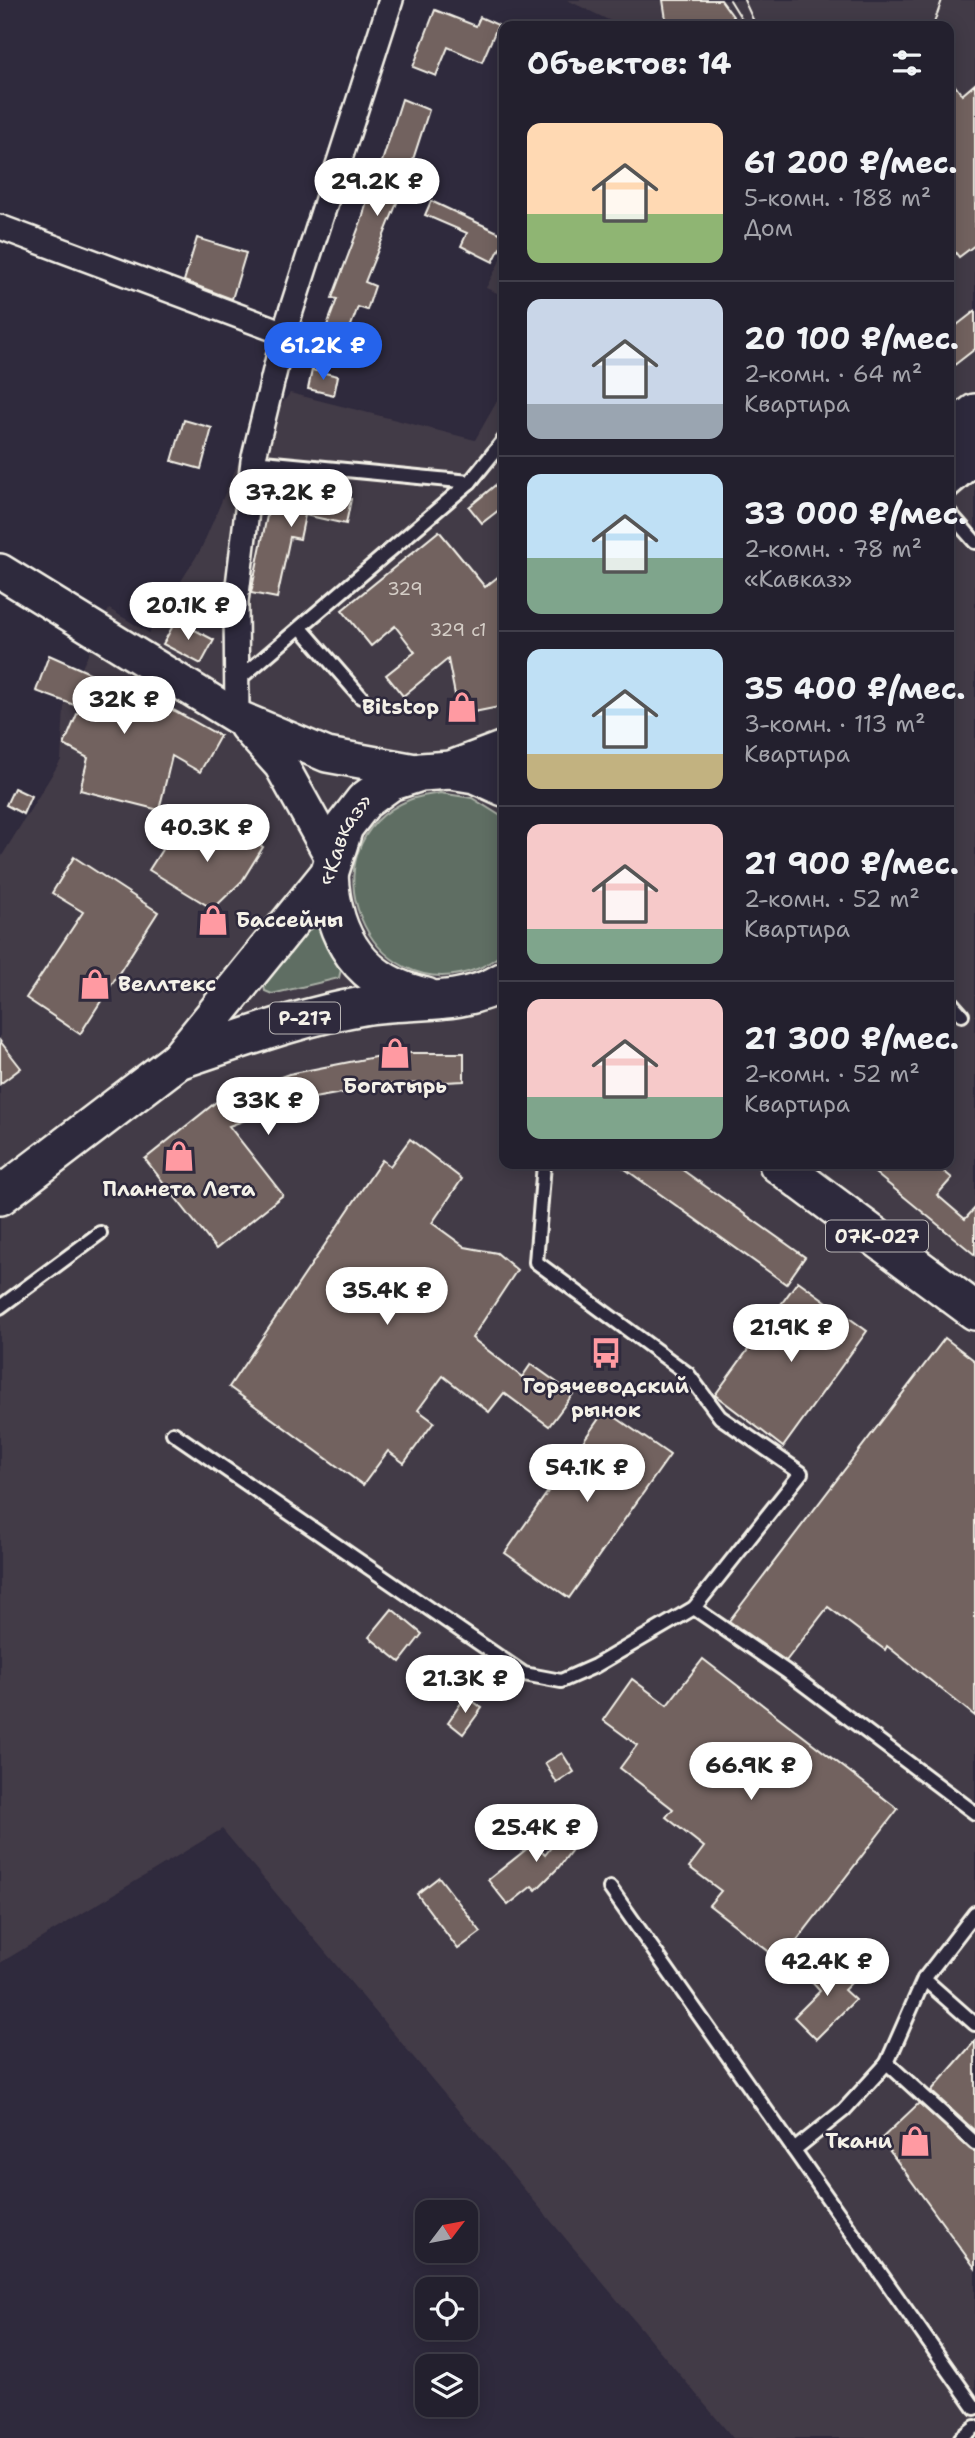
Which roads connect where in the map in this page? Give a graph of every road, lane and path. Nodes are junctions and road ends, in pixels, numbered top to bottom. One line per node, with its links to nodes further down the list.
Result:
1 (391, 0): 3 (street)
2 (0, 227): 3 (street)
3 (284, 333): 8 (street)
4 (975, 413): 5 (main road)
5 (954, 429)
6 (975, 445): 9 (main road)
7 (499, 446): 11 (lane)
8 (253, 461): 11 (lane); 17 (street)
9 (954, 461)
10 (975, 470): 12 (lane)
11 (470, 482): 16 (lane)
12 (954, 488)
13 (954, 518): 14 (lane)
14 (975, 542)
15 (0, 571): 19 (main road)
16 (301, 628): 17 (lane); 18 (lane)
17 (237, 681): 19 (street)
18 (361, 697)
19 (237, 717): 21 (main road); 23 (main road)
20 (499, 752): 21 (main road, «Кавказ» / Р-217)
21 (436, 771): 22 (main road); 23 (main road, «Кавказ» / Р-217)
22 (499, 785)
23 (331, 865): 25 (main road); 29 (main road, «Кавказ» / Р-217)
24 (499, 983): 25 (main road, «Кавказ» / Р-217)
25 (450, 998): 26 (main road); 29 (main road, «Кавказ» / Р-217)
26 (499, 1006)
27 (954, 1006): 28 (lane)
28 (962, 1016)
29 (178, 1060): 33 (main road, «Кавказ» / Р-217)
30 (544, 1169): 39 (lane)
31 (785, 1169): 37 (main road, 07К-027)
32 (820, 1169): 35 (main road, 07К-027)
33 (0, 1196)
34 (100, 1233): 36 (lane)
35 (975, 1286)
36 (0, 1307)
37 (975, 1311)
38 (173, 1433): 39 (lane)
39 (694, 1608): 40 (lane)
40 (975, 1813)
41 (610, 1888): 47 (lane)
42 (974, 1918): 43 (lane)
43 (924, 1979): 44 (lane); 45 (lane)
44 (975, 2024)
45 (887, 2063): 46 (lane); 47 (lane)
46 (975, 2143)
47 (794, 2150): 48 (lane)
48 (975, 2408)
49 (975, 2427): 50 (lane)
50 (961, 2438)

